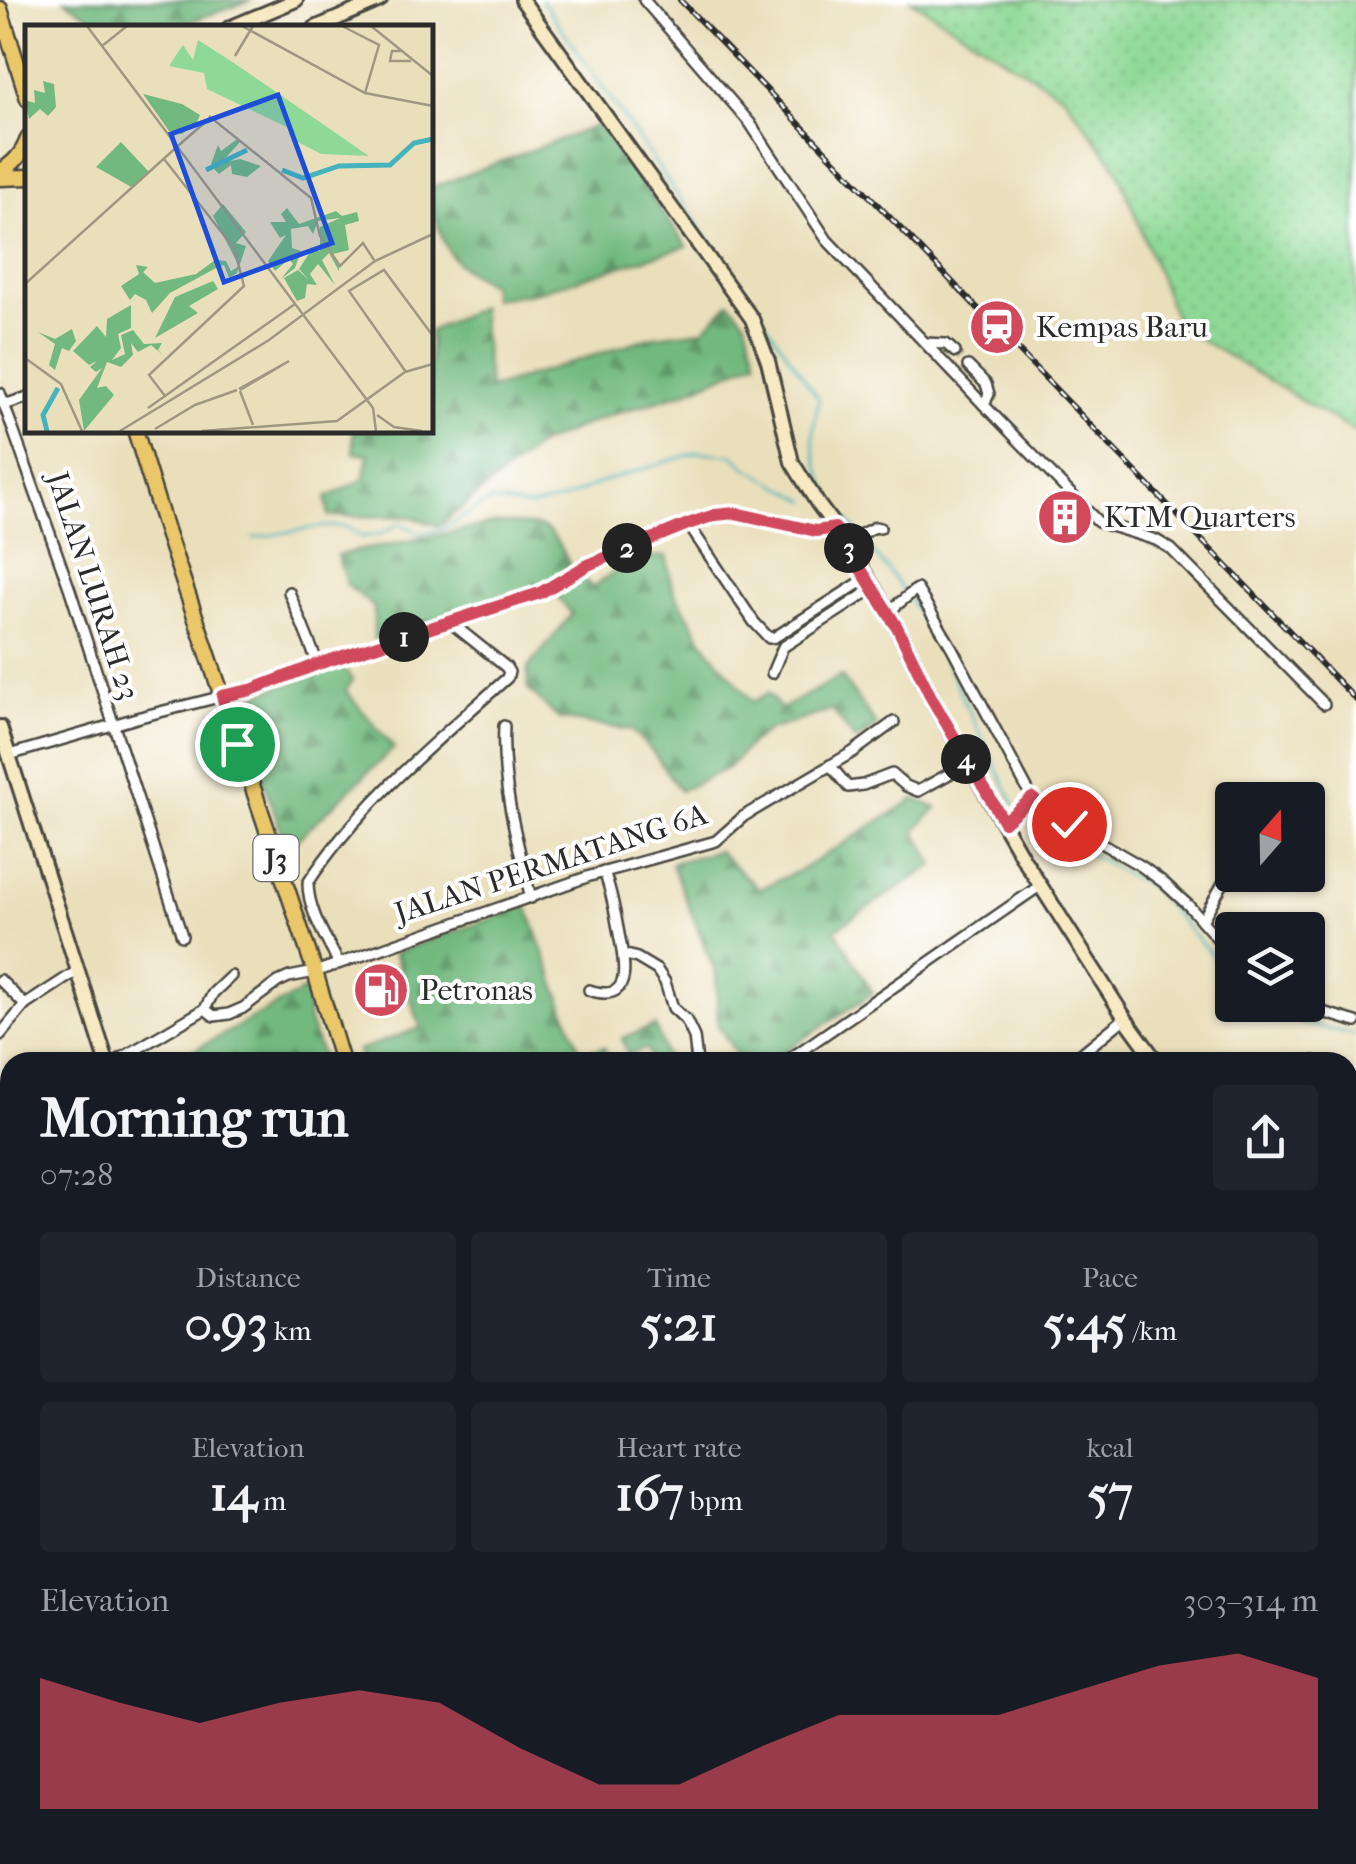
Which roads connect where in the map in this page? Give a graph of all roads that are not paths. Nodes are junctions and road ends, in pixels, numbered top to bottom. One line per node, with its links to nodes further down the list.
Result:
1 (296, 0): 7 (street)
2 (380, 0): 6 (street)
3 (522, 0): 22 (street)
4 (644, 0): 13 (street)
5 (0, 8): 8 (main road)
6 (330, 24)
7 (236, 25)
8 (18, 66): 9 (main road); 10 (main road)
9 (25, 76)
10 (25, 90)
11 (25, 146): 12 (main road)
12 (14, 171)
13 (926, 343): 14 (street); 19 (street)
14 (954, 352)
15 (968, 366): 19 (street)
16 (0, 393): 18 (street, JALAN LURAH 23)
17 (25, 398): 18 (street)
18 (4, 405): 34 (street, JALAN LURAH 23)
19 (984, 405): 32 (street)
20 (136, 432): 31 (main road, J3)
21 (688, 524): 22 (street); 25 (street); 28 (street)
22 (833, 525): 24 (street)
23 (876, 528): 24 (street)
24 (849, 540): 25 (street)
25 (871, 583): 27 (street); 30 (street)
26 (289, 592): 29 (street)
27 (894, 608): 38 (street); 40 (street)
28 (450, 622): 29 (street); 50 (street)
29 (318, 664): 31 (street)
30 (772, 673)
31 (222, 696): 34 (street); 52 (main road, J3)
32 (1324, 704)
33 (894, 722): 39 (street, JALAN PERMATANG 6A)
34 (112, 726): 37 (street); 47 (street, JALAN LURAH 23)
35 (504, 726): 45 (street)
36 (0, 727): 37 (street)
37 (9, 755): 51 (street)
38 (969, 763): 39 (street); 41 (street)
39 (830, 765): 42 (street, JALAN PERMATANG 6A)
40 (1030, 799): 41 (street); 46 (street)
41 (1008, 819): 43 (street)
42 (604, 872): 45 (street, JALAN PERMATANG 6A); 49 (street)
43 (1040, 885): 59 (street); 66 (street)
44 (1218, 892): 46 (street)
45 (531, 898): 50 (street, JALAN PERMATANG 6A)
46 (1202, 921): 48 (street)
47 (182, 936)
48 (1215, 936)
49 (623, 954): 55 (street); 65 (street)
50 (338, 962): 52 (street, JALAN PERMATANG 6A)
51 (77, 971): 56 (street); 62 (street)
52 (315, 972): 57 (street, JALAN PERMATANG 6A); 64 (main road, J3)
53 (231, 976): 57 (street)
54 (0, 980): 56 (street)
55 (589, 990)
56 (24, 1005): 61 (street)
57 (205, 1009): 63 (street)
58 (1325, 1013): 60 (street)
59 (1125, 1018): 67 (street); 68 (street)
60 (1356, 1022)
61 (0, 1035)
62 (105, 1052)
63 (132, 1052)
64 (339, 1052)
65 (696, 1052)
66 (800, 1052)
67 (1083, 1052)
68 (1150, 1052)

